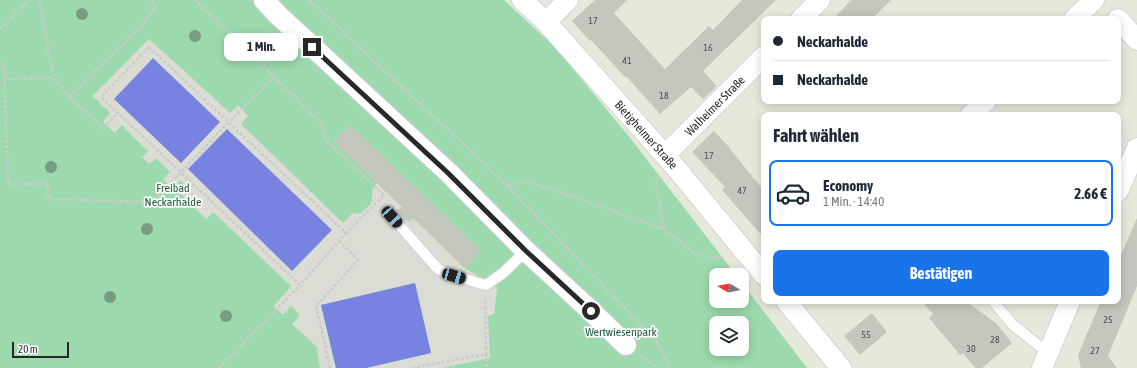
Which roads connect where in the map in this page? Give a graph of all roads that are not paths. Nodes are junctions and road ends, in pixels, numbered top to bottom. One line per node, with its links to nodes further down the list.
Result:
1 (264, 0): 20 (street)
2 (522, 0): 10 (street, Bietigheimer Straße)
3 (568, 0): 10 (street)
4 (820, 0): 7 (street)
5 (1094, 0): 8 (street)
6 (1101, 0): 9 (street)
7 (804, 16)
8 (1077, 16)
9 (1115, 16)
10 (546, 22): 17 (street, Bietigheimer Straße)
11 (1121, 22): 12 (street)
12 (1137, 40)
13 (761, 59): 17 (street, Walheimer Straße)
14 (983, 104): 15 (street)
15 (974, 112)
16 (1137, 148): 18 (street)
17 (668, 159): 21 (street, Bietigheimer Straße)
18 (1121, 184)
19 (392, 217): 20 (lane)
20 (526, 251): 25 (street)
21 (761, 272)
22 (789, 304): 27 (street)
23 (996, 304): 26 (lane)
24 (1069, 304): 26 (street)
25 (626, 345)
26 (1045, 360)
27 (842, 368)

